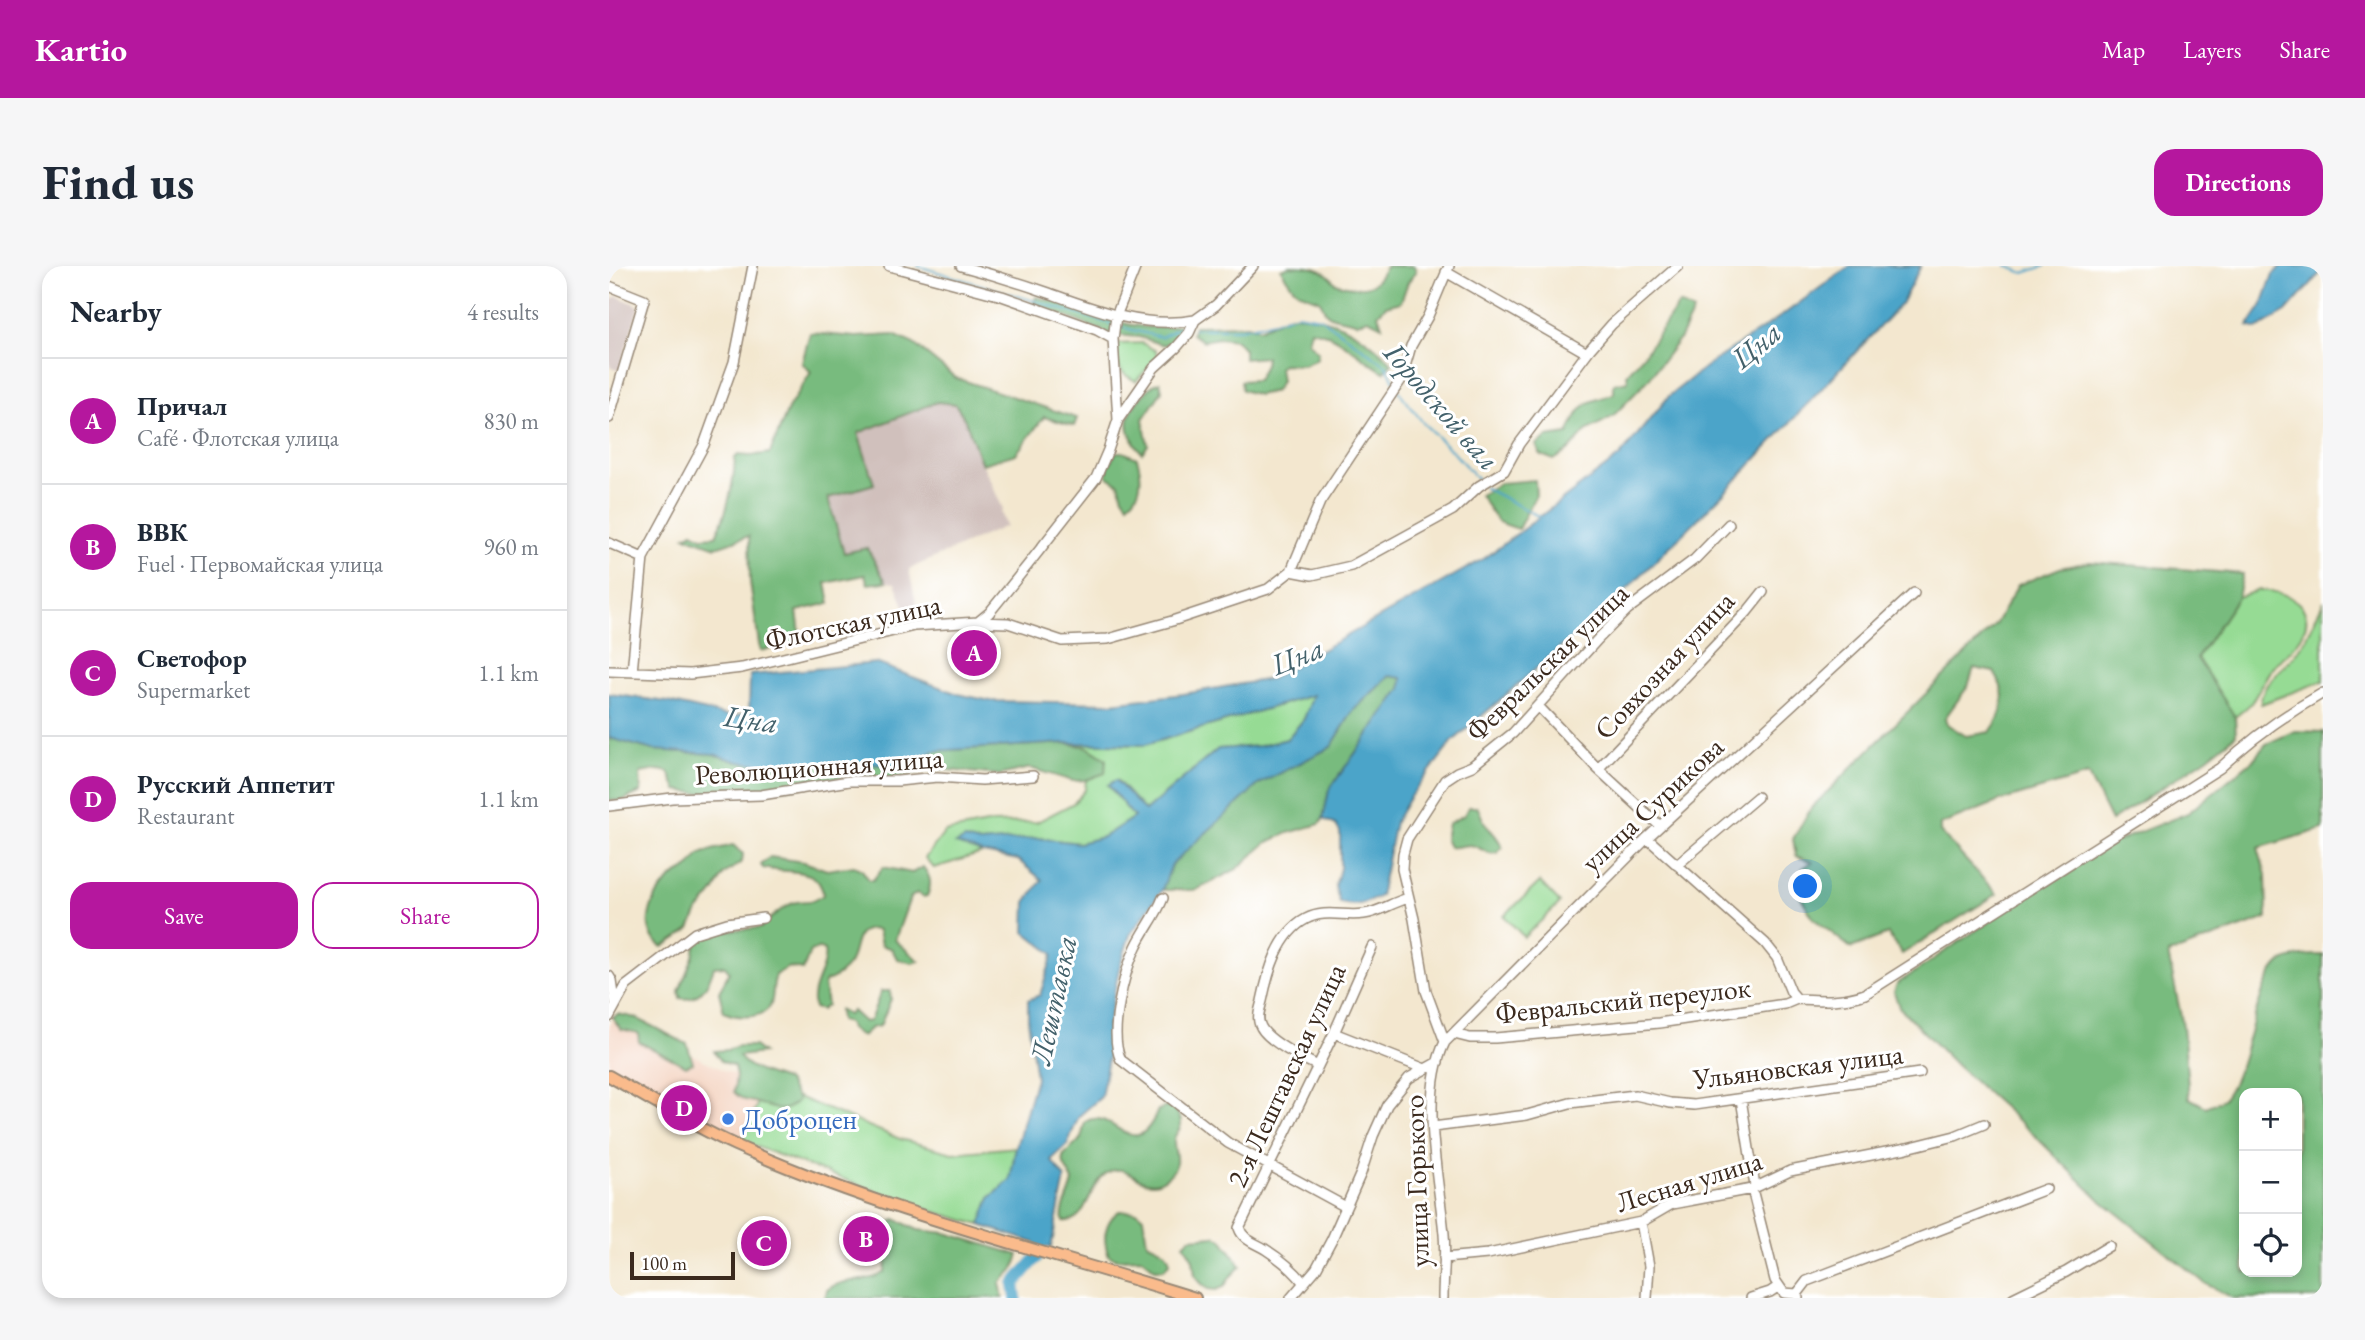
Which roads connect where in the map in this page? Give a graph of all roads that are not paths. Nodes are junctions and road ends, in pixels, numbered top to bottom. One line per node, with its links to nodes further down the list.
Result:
1 (753, 266): 16 (street)
2 (889, 266): 10 (street)
3 (961, 266): 10 (street)
4 (1136, 266): 10 (street)
5 (1253, 266): 9 (street)
6 (1678, 266): 11 (street)
7 (1448, 269): 11 (street); 17 (street)
8 (609, 286): 12 (street)
9 (1195, 320): 10 (street); 13 (street)
10 (1115, 327): 13 (street)
11 (1587, 353): 17 (street)
12 (609, 418)
13 (1118, 420): 20 (street)
14 (1729, 524): 24 (street, Февральская улица)
15 (609, 543): 16 (street)
16 (643, 558): 22 (street)
17 (1291, 571): 20 (street, Флотская улица)
18 (1763, 592): 25 (street, Совхозная улица)
19 (1914, 593): 29 (street, улица Сурикова)
20 (978, 622): 22 (street, Флотская улица)
21 (609, 671): 22 (street, Флотская улица)
22 (632, 672)
23 (2323, 694): 37 (street, Февральский переулок)
24 (1539, 707): 25 (street); 33 (street, Февральская улица)
25 (1598, 769): 29 (street)
26 (1033, 776): 28 (street, Революционная улица)
27 (1757, 797): 31 (street)
28 (609, 806)
29 (1660, 826): 30 (street, улица Сурикова)
30 (1647, 838): 31 (street); 41 (street, улица Сурикова)
31 (1677, 865): 37 (street)
32 (1163, 898): 51 (street)
33 (1409, 898): 42 (street, Февральская улица); 44 (street)
34 (763, 918): 38 (street)
35 (1372, 947): 40 (street, 2-я Лештавская улица)
36 (609, 976): 38 (street)
37 (1797, 999): 41 (street, Февральский переулок)
38 (615, 1002): 39 (street)
39 (609, 1017)
40 (1334, 1033): 44 (street, 2-я Лештавская улица); 45 (street)
41 (1454, 1034): 42 (street, улица Сурикова)
42 (1445, 1042): 43 (street, улица Сурикова)
43 (1438, 1062): 45 (street); 50 (street, улица Горького)
44 (1318, 1066): 51 (street, 2-я Лештавская улица)
45 (1425, 1069): 54 (street)
46 (1920, 1073): 48 (street, Ульяновская улица)
47 (609, 1076): 61 (main road)
48 (1741, 1099): 50 (street, Ульяновская улица); 52 (street)
49 (1985, 1124): 52 (street, Лесная улица)
50 (1433, 1127): 57 (street, улица Горького)
51 (1270, 1166): 54 (street); 58 (street, 2-я Лештавская улица)
52 (1754, 1188): 55 (street, Лесная улица); 59 (street)
53 (2046, 1189): 60 (street)
54 (1346, 1207): 58 (street)
55 (1641, 1222): 57 (street, Лесная улица); 64 (street)
56 (2109, 1246): 66 (street)
57 (1444, 1258): 63 (street, улица Горького)
58 (1303, 1282): 62 (street)
59 (1779, 1286): 60 (street); 65 (street)
60 (1797, 1296)
61 (1195, 1298)
62 (1291, 1298)
63 (1443, 1298)
64 (1647, 1298)
65 (1751, 1298)
66 (2013, 1298)

